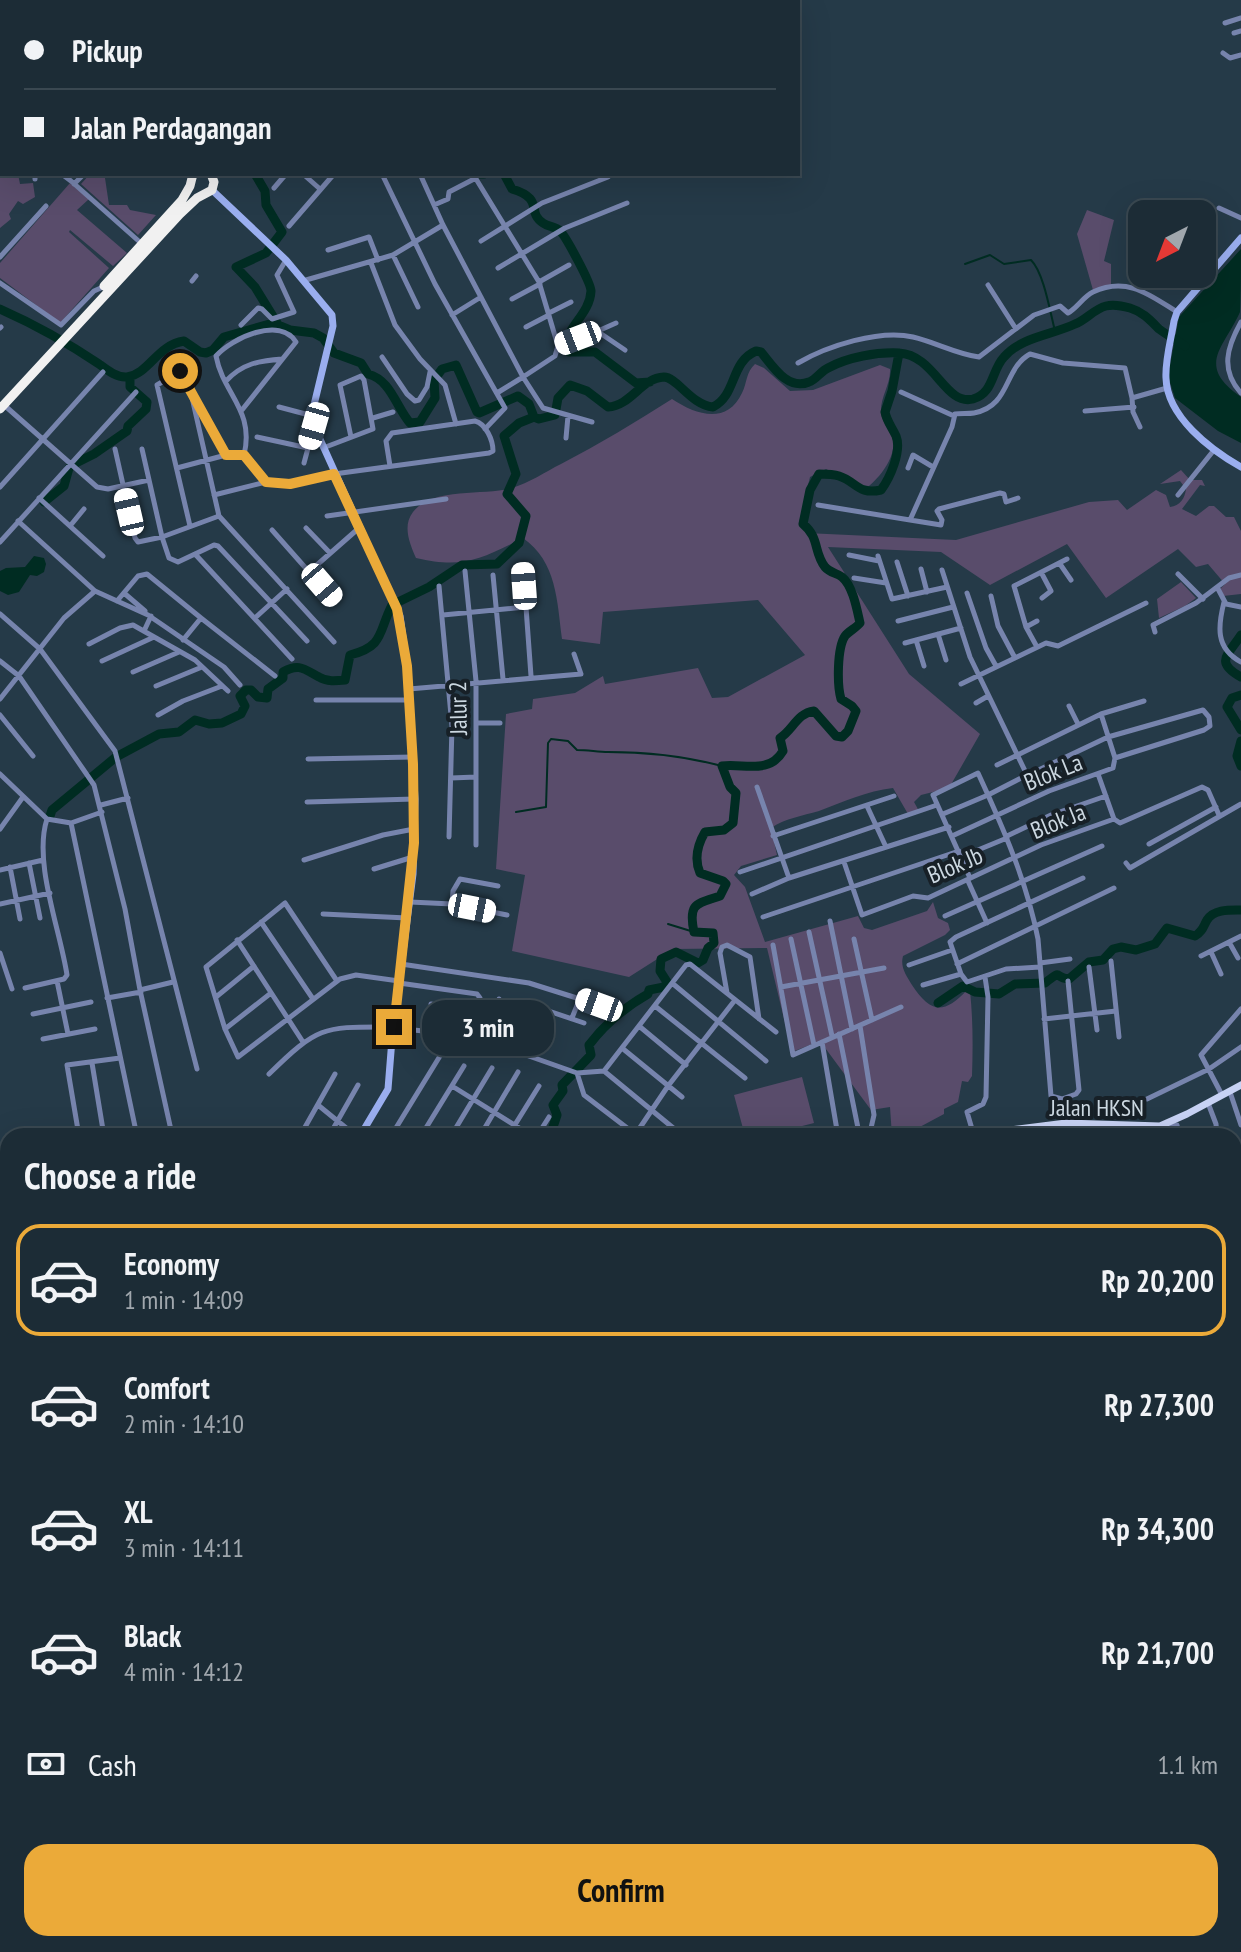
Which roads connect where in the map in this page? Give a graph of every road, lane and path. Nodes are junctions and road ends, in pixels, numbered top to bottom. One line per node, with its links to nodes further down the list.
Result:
1 (1241, 18): 2 (street)
2 (1225, 23)
3 (1241, 31): 4 (street)
4 (1234, 33)
5 (1223, 53): 6 (street)
6 (1241, 55)
7 (64, 176): 19 (street)
8 (82, 176): 19 (street)
9 (192, 176): 20 (highway)
10 (214, 176): 23 (highway)
11 (284, 176): 21 (street)
12 (305, 176): 22 (street)
13 (332, 176): 22 (street)
14 (383, 176): 36 (street)
15 (421, 176): 26 (street)
16 (473, 176): 26 (street)
17 (476, 176): 32 (street)
18 (608, 177): 32 (street)
19 (74, 184): 35 (street)
20 (190, 186): 24 (highway); 35 (highway)
21 (274, 188)
22 (321, 189): 31 (street)
23 (212, 190): 24 (highway); 41 (street)
24 (201, 195): 50 (highway)
25 (627, 203): 38 (street)
26 (434, 205): 30 (street)
27 (46, 206): 40 (street)
28 (1219, 208): 29 (street)
29 (1241, 218)
30 (443, 225): 36 (street); 51 (street)
31 (289, 226)
32 (506, 227): 34 (street); 38 (street)
33 (1241, 238): 55 (street)
34 (481, 241)
35 (142, 244): 50 (highway)
36 (412, 245): 39 (street); 57 (street)
37 (328, 250): 42 (street)
38 (523, 254): 45 (street); 48 (street)
39 (393, 255): 42 (street); 54 (street)
40 (0, 257)
41 (286, 260): 46 (street); 60 (street)
42 (378, 260): 43 (street)
43 (371, 263): 46 (street); 70 (street)
44 (569, 265): 48 (street)
45 (498, 268)
46 (306, 280): 86 (street)
47 (0, 283): 50 (street)
48 (540, 283): 52 (street); 56 (street)
49 (988, 285): 62 (street)
50 (106, 287): 80 (highway)
51 (481, 297): 57 (street); 71 (street)
52 (512, 299)
53 (571, 302): 56 (street)
54 (418, 307)
55 (1177, 312): 62 (street); 73 (street)
56 (549, 314): 61 (street); 64 (street)
57 (452, 315): 77 (street)
58 (1241, 322): 78 (street)
59 (616, 323): 63 (street)
60 (241, 325)
61 (526, 327)
62 (1016, 329): 68 (street)
63 (597, 331): 64 (street); 65 (street)
64 (558, 346): 71 (street)
65 (625, 350)
66 (382, 357): 70 (street)
67 (282, 359): 72 (street); 72 (street); 83 (street)
68 (798, 363)
69 (103, 372): 98 (street)
70 (432, 372): 91 (street)
71 (523, 377): 77 (street); 87 (street)
72 (226, 381): 83 (street)
73 (1167, 388): 79 (street); 103 (street)
74 (190, 390): 104 (street); 106 (street); 112 (street)
75 (136, 392): 108 (street)
76 (901, 392): 88 (street)
77 (497, 393): 94 (street)
78 (1241, 393)
79 (1132, 398): 82 (street); 88 (street)
80 (1, 405): 98 (street)
81 (279, 407): 86 (street)
82 (1134, 407): 84 (street); 93 (street)
83 (242, 410): 105 (street)
84 (1085, 411)
85 (393, 412): 89 (street)
86 (313, 416): 92 (street)
87 (566, 416): 90 (street); 97 (street)
88 (955, 416): 110 (street)
89 (373, 418): 96 (street); 96 (street)
90 (592, 422)
91 (456, 424): 94 (street); 109 (street)
92 (314, 426): 99 (street); 100 (street)
93 (1140, 427)
94 (485, 429): 109 (street)
95 (257, 437): 99 (street)
96 (351, 437): 100 (street)
97 (566, 438)
98 (42, 439): 108 (street); 118 (street)
99 (308, 448): 107 (street)
100 (323, 448): 114 (street)
101 (115, 449): 117 (street)
102 (142, 449): 115 (street)
103 (1214, 450): 111 (street); 120 (street)
104 (226, 455): 105 (street); 106 (street)
105 (244, 455): 116 (street)
106 (206, 461): 112 (street); 119 (street)
107 (304, 463)
108 (69, 464): 117 (street); 121 (street)
109 (390, 466): 114 (street)
110 (933, 467): 113 (street); 129 (street)
111 (1241, 467)
112 (177, 468): 132 (street)
113 (908, 468)
114 (334, 474): 116 (street); 126 (street)
115 (149, 480): 117 (street); 136 (street)
116 (266, 482): 119 (street)
117 (124, 486): 136 (street)
118 (0, 487)
119 (214, 495): 127 (street)
120 (1178, 495)
121 (39, 498): 130 (street); 131 (street)
122 (1018, 498): 129 (street)
123 (446, 499): 126 (street)
124 (818, 505): 129 (street)
125 (84, 509): 131 (street)
126 (351, 512): 128 (street); 134 (street)
127 (219, 516): 136 (street); 160 (street)
128 (327, 516)
129 (910, 520)
130 (18, 521): 137 (street); 161 (street)
131 (70, 526): 141 (street)
132 (190, 526)
133 (306, 528): 138 (street)
134 (359, 528): 138 (street); 223 (street)
135 (272, 530): 148 (street)
136 (162, 537): 139 (street)
137 (0, 542)
138 (330, 553): 148 (street)
139 (195, 554): 173 (street); 183 (street)
140 (849, 555): 156 (street)
141 (103, 556)
142 (1067, 559): 144 (street)
143 (897, 562): 165 (street)
144 (1060, 564): 150 (street); 155 (street)
145 (523, 566): 174 (street)
146 (921, 569): 162 (street)
147 (942, 570): 158 (street)
148 (310, 571): 168 (street)
149 (465, 571): 178 (street, Jalur 2)
150 (1042, 574): 167 (street); 186 (street)
151 (1178, 574): 169 (street)
152 (493, 575): 177 (street)
153 (1241, 575): 159 (street)
154 (854, 578): 156 (street)
155 (1071, 580)
156 (886, 583): 165 (street)
157 (439, 586): 180 (street)
158 (947, 587): 162 (street); 175 (street)
159 (1217, 587): 169 (street); 171 (street)
160 (287, 589): 173 (street); 195 (street)
161 (95, 591): 170 (street); 199 (street)
162 (927, 592): 165 (street)
163 (124, 593): 170 (street); 181 (street); 182 (street)
164 (967, 593): 209 (street)
165 (908, 596)
166 (991, 596): 202 (street)
167 (1042, 598)
168 (333, 599)
169 (1203, 599): 189 (street)
170 (117, 601): 181 (street)
171 (1224, 602): 176 (street); 207 (street)
172 (1146, 603): 198 (street)
173 (272, 604): 183 (street); 194 (street)
174 (525, 607): 177 (street); 215 (street)
175 (953, 607): 184 (street); 187 (street)
176 (1241, 607)
177 (497, 610): 178 (street); 216 (street)
178 (470, 613): 180 (street); 217 (street, Jalur 2)
179 (0, 614): 199 (street)
180 (442, 615): 220 (street)
181 (150, 616): 188 (street); 192 (street)
182 (201, 618): 192 (street); 214 (street)
183 (255, 618): 203 (street)
184 (898, 621)
185 (1037, 621): 186 (street)
186 (1026, 627): 198 (street)
187 (961, 628): 190 (street); 212 (street)
188 (144, 631): 191 (street); 197 (street)
189 (1155, 632)
190 (938, 634): 193 (street); 204 (street)
191 (155, 637): 200 (street); 206 (street)
192 (183, 640): 219 (street)
193 (916, 640): 196 (street); 208 (street)
194 (307, 641)
195 (334, 642)
196 (905, 643)
197 (89, 644)
198 (1037, 647): 202 (street)
199 (40, 649): 213 (street); 255 (street)
200 (180, 652): 210 (street); 211 (street)
201 (574, 654): 215 (street)
202 (1015, 658): 209 (street)
203 (292, 659)
204 (946, 660)
205 (0, 661): 213 (street)
206 (102, 661)
207 (1241, 662)
208 (924, 666)
209 (996, 666): 212 (street)
210 (203, 667): 221 (street); 222 (street)
211 (133, 672)
212 (979, 674): 218 (street); 225 (street)
213 (19, 676): 226 (street); 262 (street)
214 (275, 676)
215 (531, 676): 216 (street)
216 (503, 679): 217 (street)
217 (476, 681): 220 (street); 235 (street, Jalur 2)
218 (961, 684)
219 (240, 685)
220 (448, 685): 223 (street); 249 (street)
221 (156, 686)
222 (222, 686): 224 (street); 234 (street)
223 (409, 689): 228 (street)
224 (228, 691)
225 (988, 696): 230 (street); 239 (street)
226 (0, 699)
227 (316, 700): 228 (street)
228 (410, 700): 241 (street)
229 (1144, 701): 232 (street)
230 (976, 703)
231 (1069, 706): 237 (street)
232 (1101, 714): 237 (street); 238 (street)
233 (0, 715): 240 (street)
234 (158, 715)
235 (477, 723): 236 (street); 248 (street, Jalur 2)
236 (500, 723)
237 (1078, 724): 239 (street)
238 (1108, 737): 242 (street); 242 (street); 247 (street)
239 (1017, 754): 244 (street); 247 (street)
240 (33, 756)
241 (413, 757): 243 (street); 256 (street)
242 (1115, 758): 246 (street, Blok La)
243 (308, 759)
244 (997, 765)
245 (0, 774): 254 (street)
246 (1098, 774): 253 (street); 265 (street, Blok La)
247 (1027, 775): 251 (street)
248 (476, 777): 249 (street); 278 (street, Jalur 2)
249 (451, 778): 275 (street)
250 (757, 787): 273 (street)
251 (988, 795): 259 (street); 263 (street); 265 (street)
252 (894, 796): 260 (street)
253 (1106, 796): 267 (street); 276 (street)
254 (23, 797): 266 (street); 271 (street)
255 (128, 798): 262 (street); 351 (street)
256 (415, 799): 257 (street); 272 (street)
257 (307, 802)
258 (1241, 804): 264 (street)
259 (937, 805): 263 (street); 269 (street)
260 (867, 806): 269 (street); 273 (street)
261 (1216, 807): 264 (street); 267 (street, Blok Ja); 277 (street)
262 (101, 809): 268 (street); 359 (street)
263 (943, 814): 270 (street)
264 (1219, 815): 289 (street)
265 (997, 816): 274 (street, Blok La); 276 (street)
266 (47, 819): 268 (street); 285 (street)
267 (1114, 819): 284 (street, Blok Ja)
268 (71, 823): 363 (street)
269 (877, 826): 280 (street); 283 (street)
270 (949, 827): 274 (street); 280 (street)
271 (0, 829)
272 (414, 829): 282 (street); 286 (street)
273 (773, 836): 283 (street)
274 (952, 836): 281 (street)
275 (449, 837)
276 (1007, 837): 281 (street); 284 (street)
277 (1149, 844)
278 (476, 845)
279 (1102, 846): 297 (street)
280 (886, 847): 287 (street)
281 (960, 854): 296 (street); 299 (street)
282 (413, 857): 291 (street); 306 (street)
283 (782, 858): 293 (street); 294 (street)
284 (1016, 859): 296 (street, Blok Jb); 297 (street)
285 (43, 860): 288 (street); 301 (street)
286 (304, 860)
287 (844, 862): 294 (street); 299 (street)
288 (29, 863): 290 (street); 303 (street)
289 (1126, 863)
290 (10, 867): 292 (street); 304 (street)
291 (374, 869)
292 (0, 870)
293 (740, 872)
294 (789, 878): 302 (street)
295 (1083, 878): 309 (street)
296 (969, 879): 299 (street, Blok Jb); 305 (street)
297 (1024, 881): 305 (street); 309 (street)
298 (498, 886): 308 (street)
299 (852, 888): 313 (street)
300 (1114, 888): 320 (street)
301 (50, 893): 303 (street); 347 (street)
302 (752, 894)
303 (36, 896): 304 (street); 314 (street)
304 (17, 900): 307 (street); 316 (street)
305 (978, 901): 312 (street); 319 (street)
306 (409, 902): 308 (street); 315 (street)
307 (0, 904)
308 (452, 904): 311 (street)
309 (1030, 904): 319 (street); 320 (street)
310 (323, 914): 315 (street)
311 (507, 915)
312 (945, 916)
313 (763, 917)
314 (40, 918)
315 (407, 918): 335 (street)
316 (20, 919)
317 (830, 921): 344 (street)
318 (261, 922): 325 (street); 348 (street); 365 (street)
319 (987, 923): 328 (street)
320 (1035, 926): 336 (street); 338 (street)
321 (809, 932): 349 (street)
322 (1241, 936): 326 (street)
323 (791, 939): 354 (street)
324 (854, 939): 342 (street)
325 (237, 940): 339 (street); 362 (street)
326 (1229, 942): 329 (street); 332 (street)
327 (773, 945): 356 (street)
328 (952, 950): 336 (street); 337 (street)
329 (1211, 952): 331 (street); 343 (street)
330 (0, 953): 358 (street)
331 (1201, 956)
332 (1238, 958)
333 (1070, 959): 338 (street)
334 (1111, 961): 377 (street)
335 (401, 964): 352 (street); 364 (street)
336 (957, 964): 345 (street)
337 (909, 965)
338 (1040, 965): 346 (street); 385 (street)
339 (254, 966): 360 (street); 362 (street)
340 (1089, 967): 378 (street)
341 (884, 968): 342 (street)
342 (861, 973): 344 (street); 387 (street)
343 (1221, 974)
344 (841, 977): 349 (street); 395 (street)
345 (962, 977): 346 (street); 355 (street)
346 (985, 977): 466 (street)
347 (57, 981): 357 (street); 373 (street)
348 (337, 981): 352 (street); 365 (street)
349 (820, 981): 354 (street); 399 (street)
350 (1068, 981): 381 (street)
351 (173, 982): 359 (street); 415 (street)
352 (399, 982): 376 (street); 392 (street)
353 (672, 983): 361 (street); 372 (street); 388 (street)
354 (801, 984): 356 (street); 405 (street)
355 (923, 985)
356 (781, 987): 405 (street)
357 (25, 988)
358 (12, 989)
359 (141, 991): 363 (street); 448 (street)
360 (271, 993): 383 (street); 394 (street)
361 (727, 994): 367 (street); 386 (street)
362 (216, 997): 394 (street)
363 (107, 998): 409 (street)
364 (580, 998): 371 (street); 384 (street)
365 (313, 999): 383 (street)
366 (499, 999): 380 (street)
367 (735, 1000): 386 (street); 388 (street)
368 (91, 1002): 373 (street)
369 (525, 1003): 384 (street)
370 (431, 1004): 376 (street)
371 (599, 1005)
372 (655, 1006): 390 (street); 404 (street)
373 (62, 1007): 379 (street); 398 (street)
374 (901, 1007): 387 (street)
375 (1241, 1009): 416 (street)
376 (477, 1011): 380 (street)
377 (1116, 1011): 378 (street); 400 (street)
378 (1094, 1013): 381 (street); 396 (street)
379 (33, 1014)
380 (496, 1014): 382 (street)
381 (1071, 1016): 385 (street); 431 (street)
382 (513, 1017)
383 (287, 1018): 394 (street); 402 (street)
384 (572, 1018): 389 (street)
385 (1044, 1019): 431 (street)
386 (760, 1020): 397 (street)
387 (872, 1020): 391 (street)
388 (718, 1022): 404 (street); 410 (street)
389 (584, 1023)
390 (639, 1026): 407 (street); 412 (street)
391 (860, 1026): 395 (street); 465 (street)
392 (394, 1028): 402 (street); 419 (street); 452 (street)
393 (95, 1029): 398 (street)
394 (225, 1029)
395 (852, 1029): 399 (street)
396 (1097, 1030)
397 (776, 1032)
398 (68, 1034): 401 (street)
399 (836, 1035): 403 (street); 464 (street)
400 (1119, 1037)
401 (43, 1039)
402 (303, 1042): 420 (street)
403 (822, 1042): 405 (street); 463 (street)
404 (701, 1043): 412 (street); 422 (street)
405 (814, 1045)
406 (1241, 1047): 416 (street)
407 (622, 1048): 417 (street); 427 (street)
408 (440, 1056): 453 (street)
409 (120, 1058): 411 (street); 447 (street)
410 (766, 1061)
411 (92, 1063): 445 (street); 446 (street)
412 (686, 1065): 427 (street)
413 (464, 1066): 425 (street)
414 (492, 1068): 430 (street)
415 (197, 1069)
416 (1209, 1069): 428 (street); 432 (street)
417 (604, 1071): 419 (street); 435 (street)
418 (518, 1072): 436 (street)
419 (576, 1073): 460 (street)
420 (269, 1074)
421 (335, 1074): 434 (street)
422 (745, 1078)
423 (358, 1085): 438 (street)
424 (1241, 1085): 428 (main road, Jalan HKSN)
425 (452, 1086): 430 (street); 454 (street)
426 (539, 1086): 441 (street)
427 (668, 1086): 429 (street); 435 (street)
428 (1226, 1094): 433 (main road, Jalan HKSN); 442 (street)
429 (682, 1097)
430 (474, 1099): 436 (street); 455 (street)
431 (1062, 1099): 439 (street)
432 (1147, 1099)
433 (1208, 1103): 444 (main road, Jalan HKSN); 472 (street)
434 (318, 1105): 438 (street); 449 (street)
435 (651, 1110): 461 (street); 462 (street)
436 (494, 1112): 441 (street); 456 (street)
437 (549, 1117): 459 (street)
438 (337, 1121): 450 (street); 451 (street)
439 (1066, 1123): 440 (main road, Jalan HKSN); 443 (main road, Jalan HKSN)
440 (1079, 1123): 468 (street); 469 (main road, Jalan HKSN)
441 (515, 1125): 457 (street); 458 (street)
442 (1241, 1125)
443 (1043, 1126): 467 (main road, Jalan HKSN)
444 (1160, 1126): 470 (main road, Jalan HKSN); 471 (street)
445 (78, 1128)
446 (103, 1128)
447 (135, 1128)
448 (171, 1128)
449 (305, 1128)
450 (333, 1128)
451 (347, 1128)
452 (363, 1128)
453 (396, 1128)
454 (426, 1128)
455 (456, 1128)
456 (485, 1128)
457 (513, 1128)
458 (520, 1128)
459 (541, 1128)
460 (627, 1128)
461 (640, 1128)
462 (673, 1128)
463 (837, 1128)
464 (855, 1128)
465 (871, 1128)
466 (971, 1128)
467 (1032, 1128)
468 (1079, 1128)
469 (1131, 1128)
470 (1155, 1128)
471 (1178, 1128)
472 (1216, 1128)

